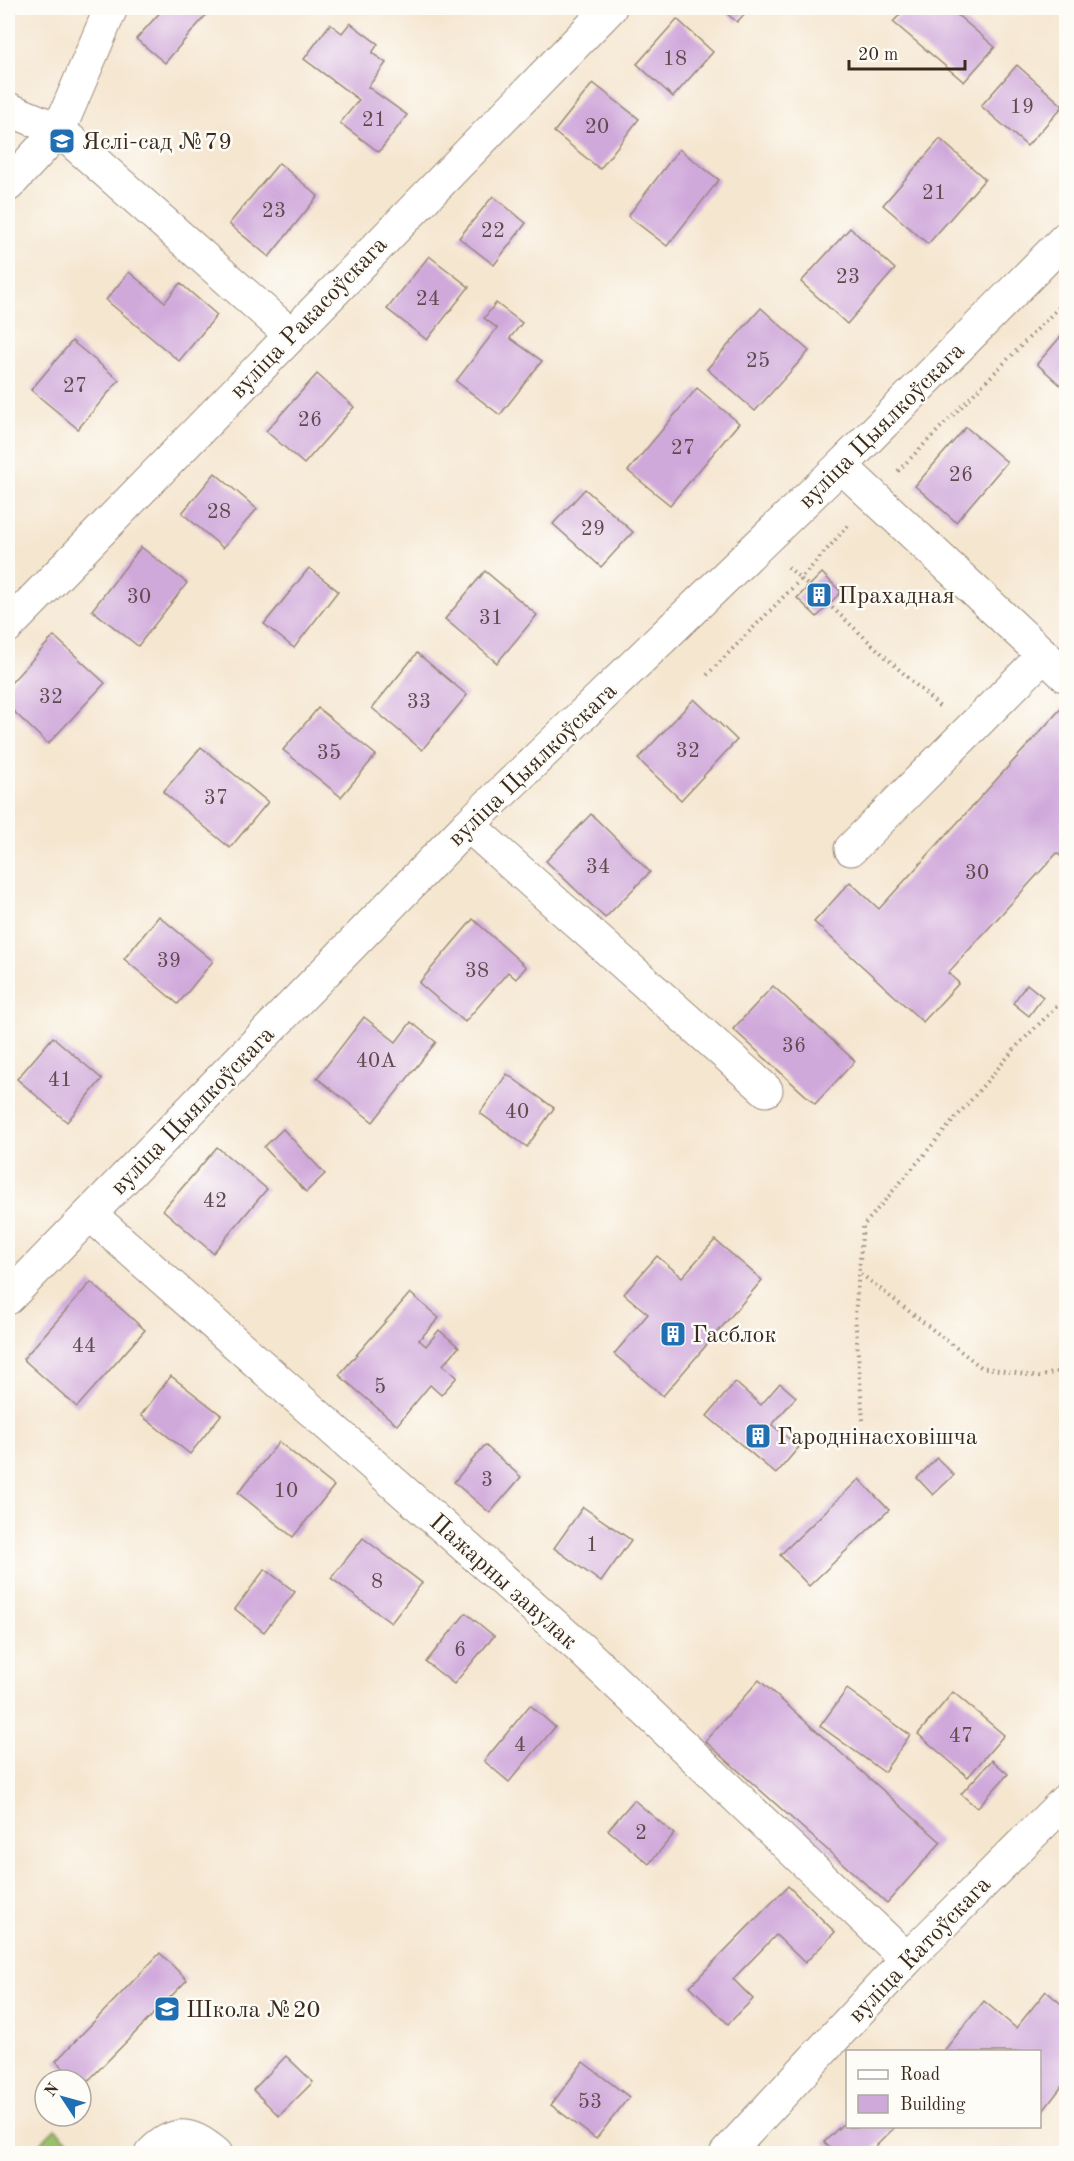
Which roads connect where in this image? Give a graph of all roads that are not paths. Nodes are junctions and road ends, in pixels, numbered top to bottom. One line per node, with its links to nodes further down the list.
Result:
1 (111, 8): 4 (street)
2 (610, 8): 7 (street, вуліца Ракасоўскага)
3 (8, 109): 4 (street)
4 (59, 130): 5 (street); 7 (street)
5 (8, 185)
6 (1066, 238): 8 (street, вуліца Цыялкоўскага)
7 (291, 335): 9 (street, вуліца Ракасоўскага)
8 (841, 466): 10 (street); 11 (street, вуліца Цыялкоўскага)
9 (8, 626)
10 (1055, 666): 12 (street)
11 (468, 825): 13 (street); 14 (street, вуліца Цыялкоўскага)
12 (851, 849)
13 (766, 1090)
14 (91, 1215): 15 (street, вуліца Цыялкоўскага); 17 (street, Пажарны завулак)
15 (8, 1298)
16 (1066, 1800): 17 (street, вуліца Катоўскага)
17 (907, 1959): 18 (street, вуліца Катоўскага)
18 (739, 2149)
19 (151, 2154): 20 (street)
20 (216, 2154)

